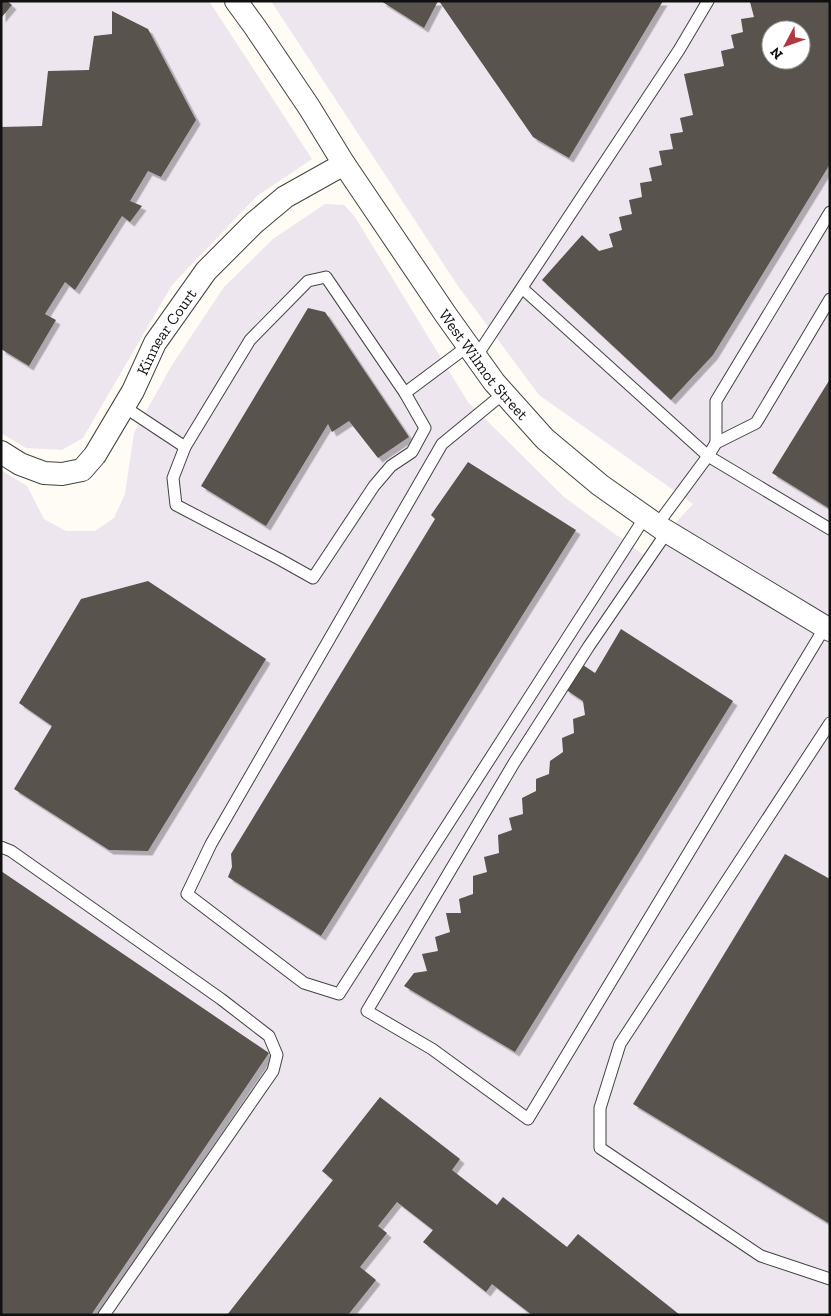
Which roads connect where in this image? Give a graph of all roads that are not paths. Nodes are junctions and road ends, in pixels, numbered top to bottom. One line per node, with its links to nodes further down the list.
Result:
1 (236, 1): 3 (street, West Wilmot Street)
2 (708, 1): 5 (lane)
3 (344, 164): 7 (street, West Wilmot Street); 10 (street, Kinnear Court)
4 (830, 212): 11 (lane)
5 (522, 288): 7 (lane); 14 (lane)
6 (830, 299): 11 (lane)
7 (472, 351): 8 (lane); 9 (street, West Wilmot Street)
8 (405, 393): 12 (lane); 12 (lane)
9 (504, 393): 15 (street, West Wilmot Street); 15 (lane)
10 (123, 406): 12 (lane); 13 (street, Kinnear Court)
11 (716, 443): 14 (lane)
12 (185, 447)
13 (1, 452)
14 (708, 456): 15 (lane); 16 (lane)
15 (657, 525): 17 (street, West Wilmot Street); 17 (lane)
16 (830, 529)
17 (827, 628)
18 (830, 723): 20 (lane)
19 (1, 847): 21 (lane)
20 (830, 1279)
21 (104, 1315)

